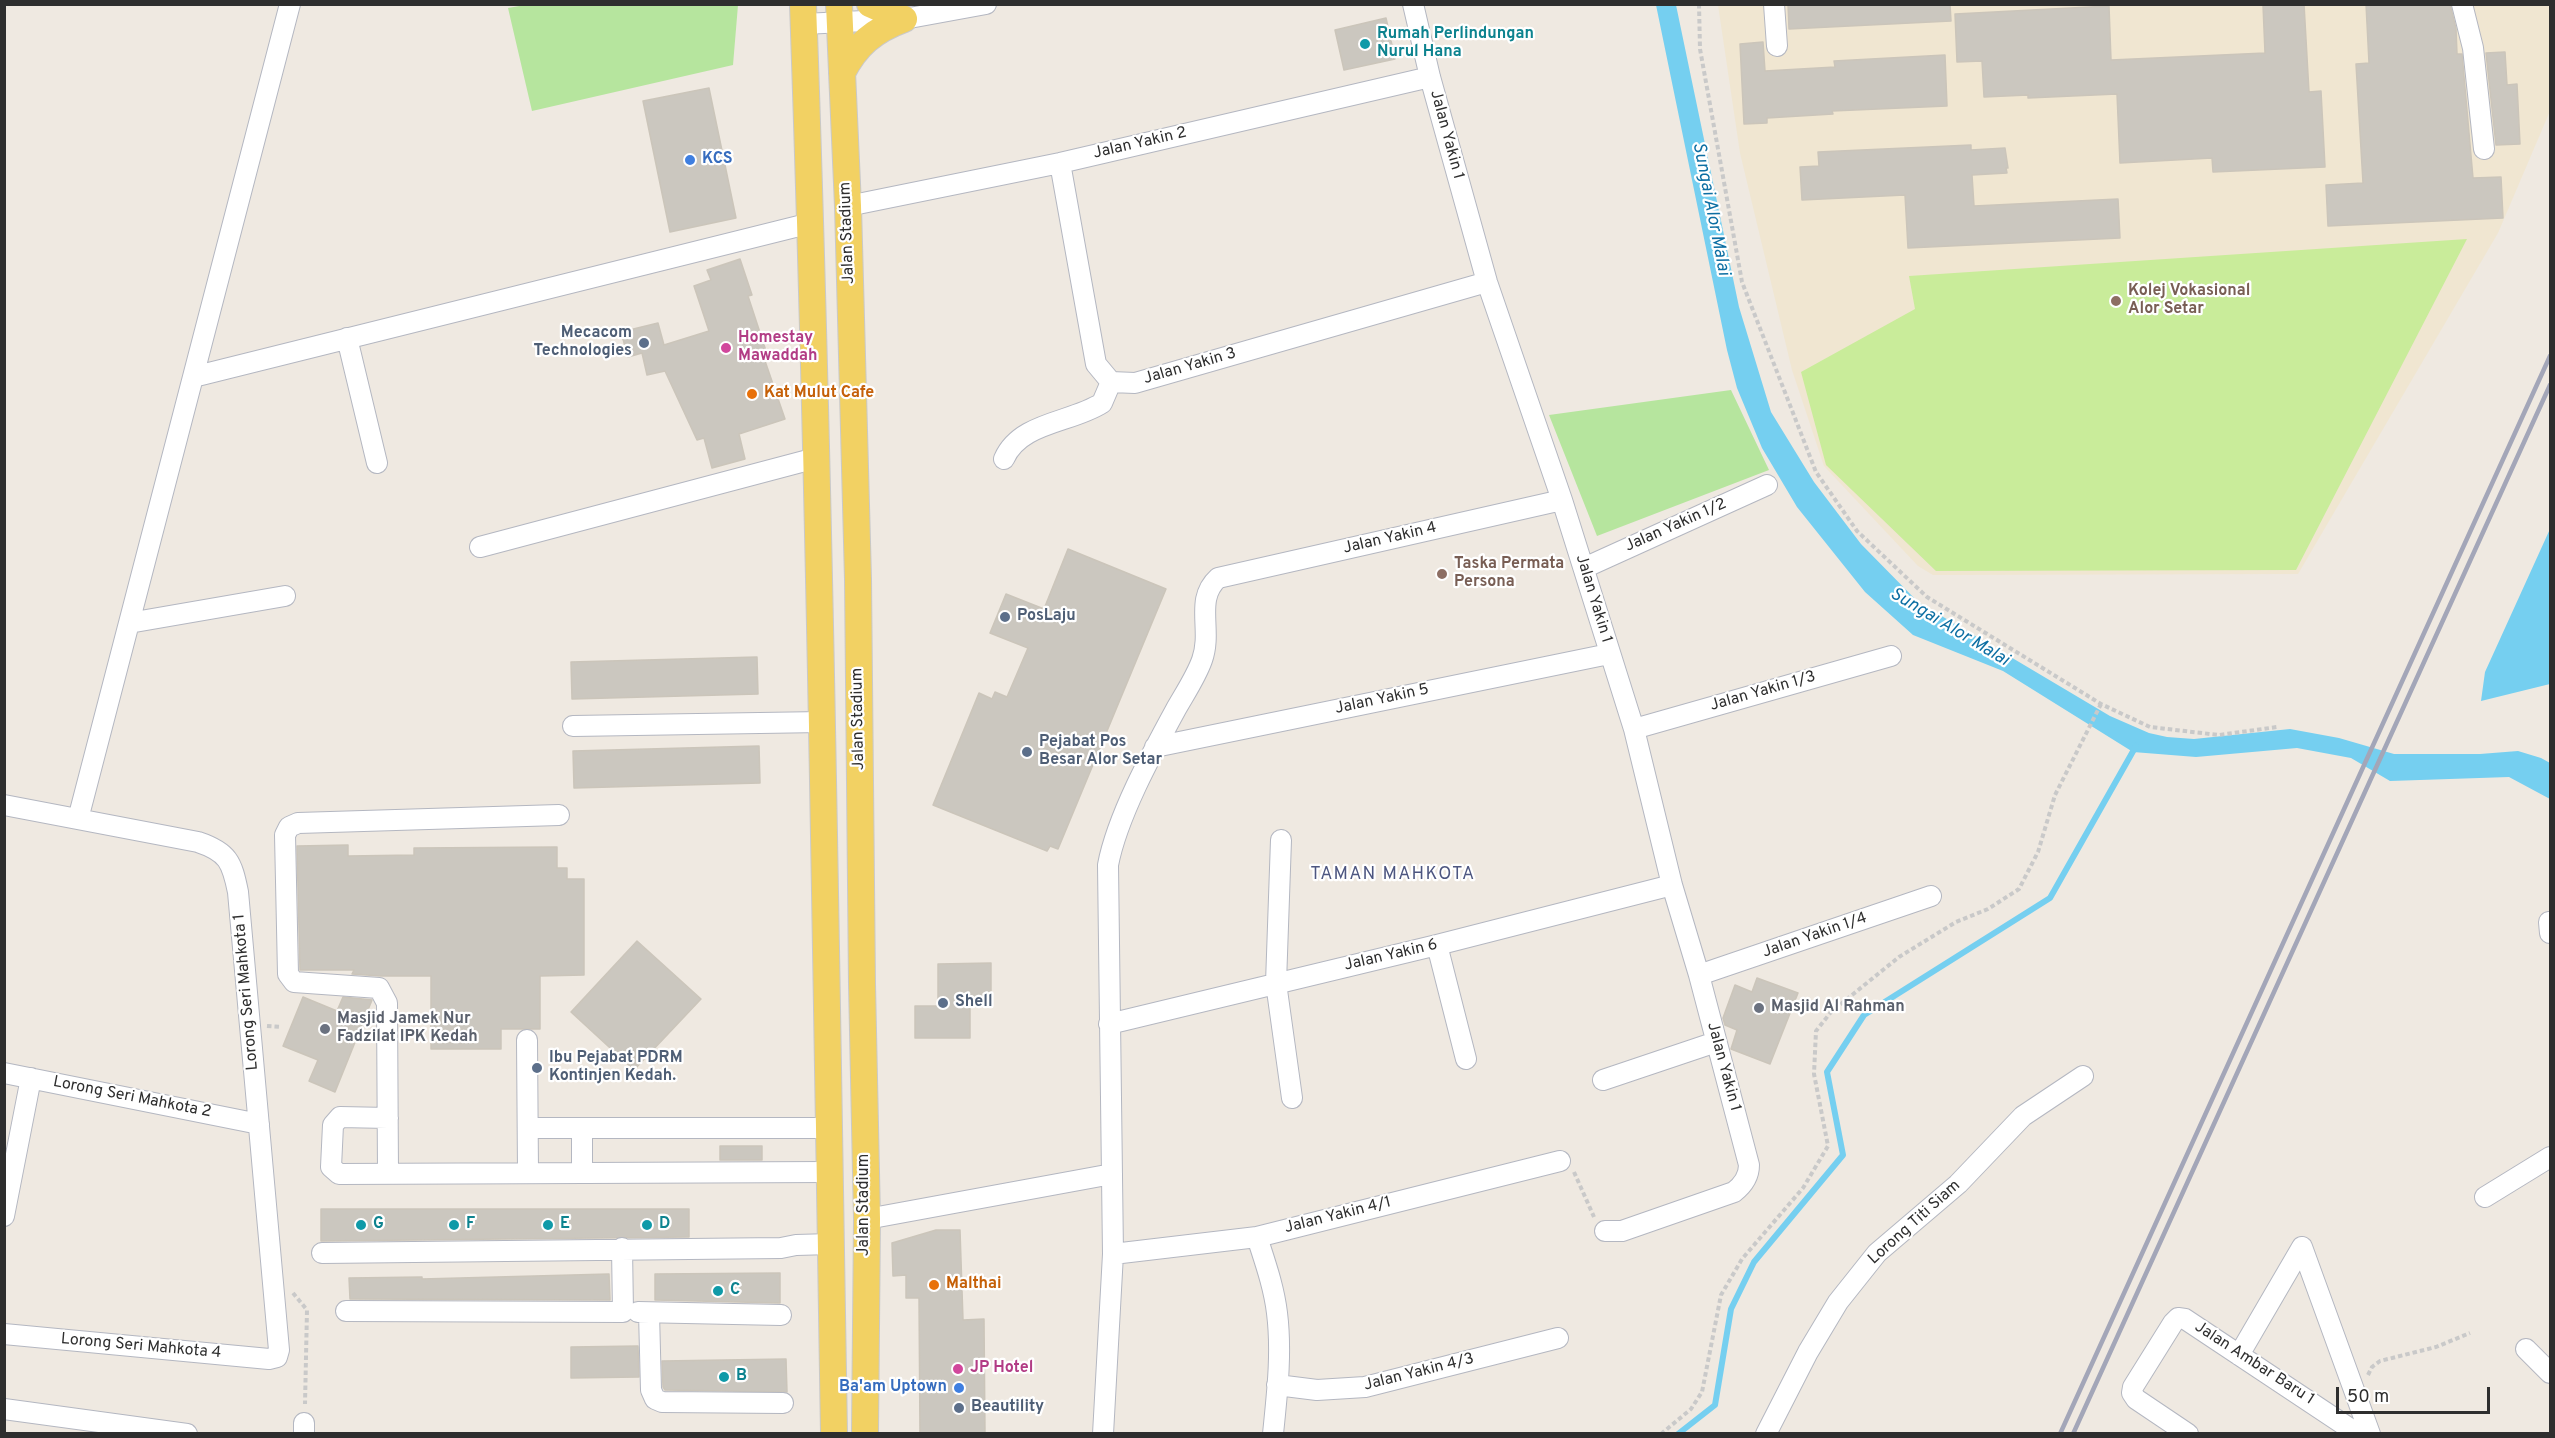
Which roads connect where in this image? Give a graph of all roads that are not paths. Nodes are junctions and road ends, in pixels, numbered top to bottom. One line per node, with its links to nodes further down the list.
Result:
1 (290, 4): 19 (street)
2 (870, 4): 9 (main road)
3 (986, 4): 9 (street)
4 (1413, 4): 12 (street, Jalan Yakin 1)
5 (1773, 4): 10 (street)
6 (2462, 4): 13 (street)
7 (839, 13): 8 (street); 9 (street); 11 (main road, Jalan Stadium)
8 (804, 14): 16 (main road, Jalan Stadium)
9 (904, 19): 11 (main road)
10 (1777, 46)
11 (842, 73): 15 (main road, Jalan Stadium)
12 (1430, 77): 14 (street, Jalan Yakin 2); 17 (street, Jalan Yakin 1)
13 (2484, 149)
14 (1060, 163): 15 (street, Jalan Yakin 2); 20 (street)
15 (848, 206): 68 (main road, Jalan Stadium)
16 (811, 223): 18 (street); 21 (main road, Jalan Stadium)
17 (1487, 282): 20 (street, Jalan Yakin 3); 25 (street, Jalan Yakin 1)
18 (347, 338): 19 (street); 23 (street)
19 (193, 377): 29 (street)
20 (1111, 382): 22 (street)
21 (816, 458): 26 (street); 32 (main road, Jalan Stadium)
22 (1004, 459)
23 (377, 463)
24 (1767, 485): 27 (street, Jalan Yakin 1/2)
25 (1562, 500): 27 (street, Jalan Yakin 1); 35 (street, Jalan Yakin 4)
26 (480, 547)
27 (1584, 568): 30 (street, Jalan Yakin 1)
28 (285, 596): 29 (street)
29 (129, 623): 38 (street)
30 (1610, 654): 34 (street, Jalan Yakin 1); 35 (street, Jalan Yakin 5)
31 (1891, 656): 34 (street, Jalan Yakin 1/3)
32 (822, 722): 33 (street); 57 (main road, Jalan Stadium)
33 (573, 726)
34 (1634, 729): 40 (street, Jalan Yakin 1)
35 (1155, 747): 45 (street)
36 (4, 804): 38 (street, Lorong Seri Mahkota 1)
37 (559, 815): 54 (street)
38 (78, 819): 55 (street, Lorong Seri Mahkota 1)
39 (1281, 840): 44 (street)
40 (1672, 885): 42 (street, Jalan Yakin 6); 43 (street, Jalan Yakin 1)
41 (1931, 896): 43 (street, Jalan Yakin 1/4)
42 (1437, 945): 44 (street, Jalan Yakin 6); 48 (street)
43 (1699, 975): 47 (street, Jalan Yakin 1)
44 (1276, 983): 45 (street, Jalan Yakin 6); 53 (street)
45 (1109, 1024): 65 (street)
46 (527, 1040): 56 (street)
47 (1716, 1042): 52 (street); 69 (street, Jalan Yakin 1)
48 (1466, 1059)
49 (4, 1073): 51 (street, Lorong Seri Mahkota 2)
50 (2083, 1076): 93 (street, Lorong Titi Siam)
51 (31, 1078): 55 (street, Lorong Seri Mahkota 2); 67 (street)
52 (1603, 1080)
53 (1292, 1098)
54 (388, 1118): 63 (street); 63 (street)
55 (259, 1124): 83 (street, Lorong Seri Mahkota 1)
56 (528, 1128): 58 (street); 61 (street)
57 (829, 1128): 58 (street); 62 (main road, Jalan Stadium)
58 (582, 1129): 64 (street)
59 (2550, 1157): 66 (street)
60 (1560, 1161): 70 (street, Jalan Yakin 4/1)
61 (528, 1172): 63 (street); 64 (street)
62 (829, 1172): 64 (street); 71 (main road, Jalan Stadium)
63 (388, 1173)
64 (582, 1173)
65 (1112, 1174): 68 (street); 74 (street)
66 (2485, 1197)
67 (4, 1216)
68 (867, 1219): 90 (main road, Jalan Stadium)
69 (1605, 1231)
70 (1257, 1237): 74 (street, Jalan Yakin 4/1); 85 (street)
71 (831, 1244): 72 (street); 89 (main road, Jalan Stadium)
72 (622, 1248): 73 (street); 76 (street)
73 (322, 1252)
74 (1113, 1254): 91 (street)
75 (346, 1311): 76 (street)
76 (623, 1312): 77 (street)
77 (649, 1313): 78 (street); 86 (street)
78 (781, 1315)
79 (4, 1334): 83 (street, Lorong Seri Mahkota 4)
80 (1558, 1338): 85 (street, Jalan Yakin 4/3)
81 (2526, 1349): 84 (street)
82 (2239, 1355): 94 (street, Jalan Ambar Baru 1); 95 (street, Jalan Ambar Baru 1); 96 (street)
83 (277, 1357)
84 (2550, 1373)
85 (1277, 1385): 92 (street)
86 (783, 1403)
87 (4, 1409): 88 (street)
88 (187, 1434)
89 (834, 1434)
90 (865, 1434)
91 (1102, 1434)
92 (1273, 1434)
93 (1767, 1434)
94 (2188, 1434)
95 (2358, 1434)
96 (2370, 1434)

